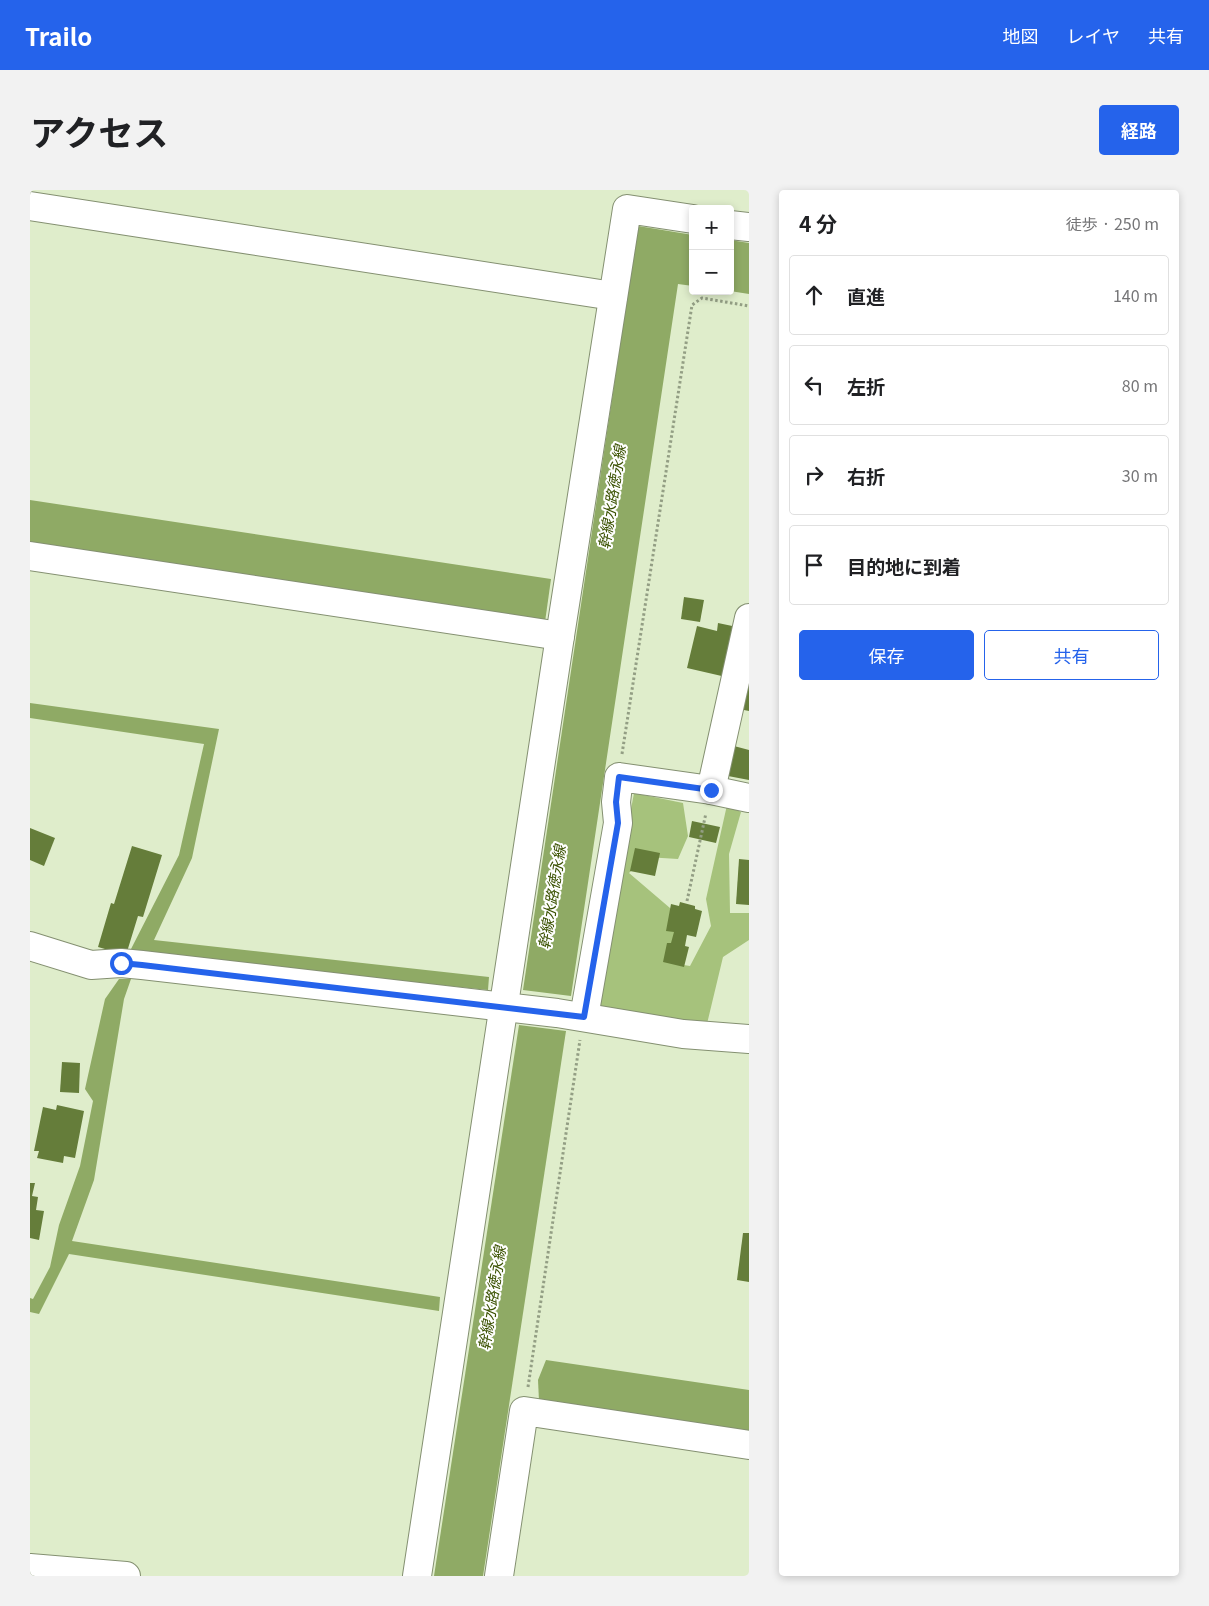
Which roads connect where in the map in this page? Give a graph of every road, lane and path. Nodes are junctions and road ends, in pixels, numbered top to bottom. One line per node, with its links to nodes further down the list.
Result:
1 (30, 206): 5 (street)
2 (689, 218): 5 (street)
3 (734, 225): 4 (street)
4 (749, 227)
5 (613, 296): 9 (street)
6 (749, 306): 10 (path)
7 (30, 556): 9 (street)
8 (749, 618): 11 (street)
9 (560, 636): 15 (street)
10 (619, 777): 11 (street); 16 (street)
11 (710, 798): 12 (street); 13 (path)
12 (749, 798)
13 (687, 901)
14 (30, 946): 15 (street)
15 (505, 1007): 16 (street); 22 (street)
16 (584, 1017): 17 (street); 18 (path)
17 (749, 1039)
18 (524, 1411): 19 (street); 23 (street)
19 (749, 1445)
20 (30, 1568): 21 (street)
21 (126, 1576)
22 (417, 1576)
23 (499, 1576)

